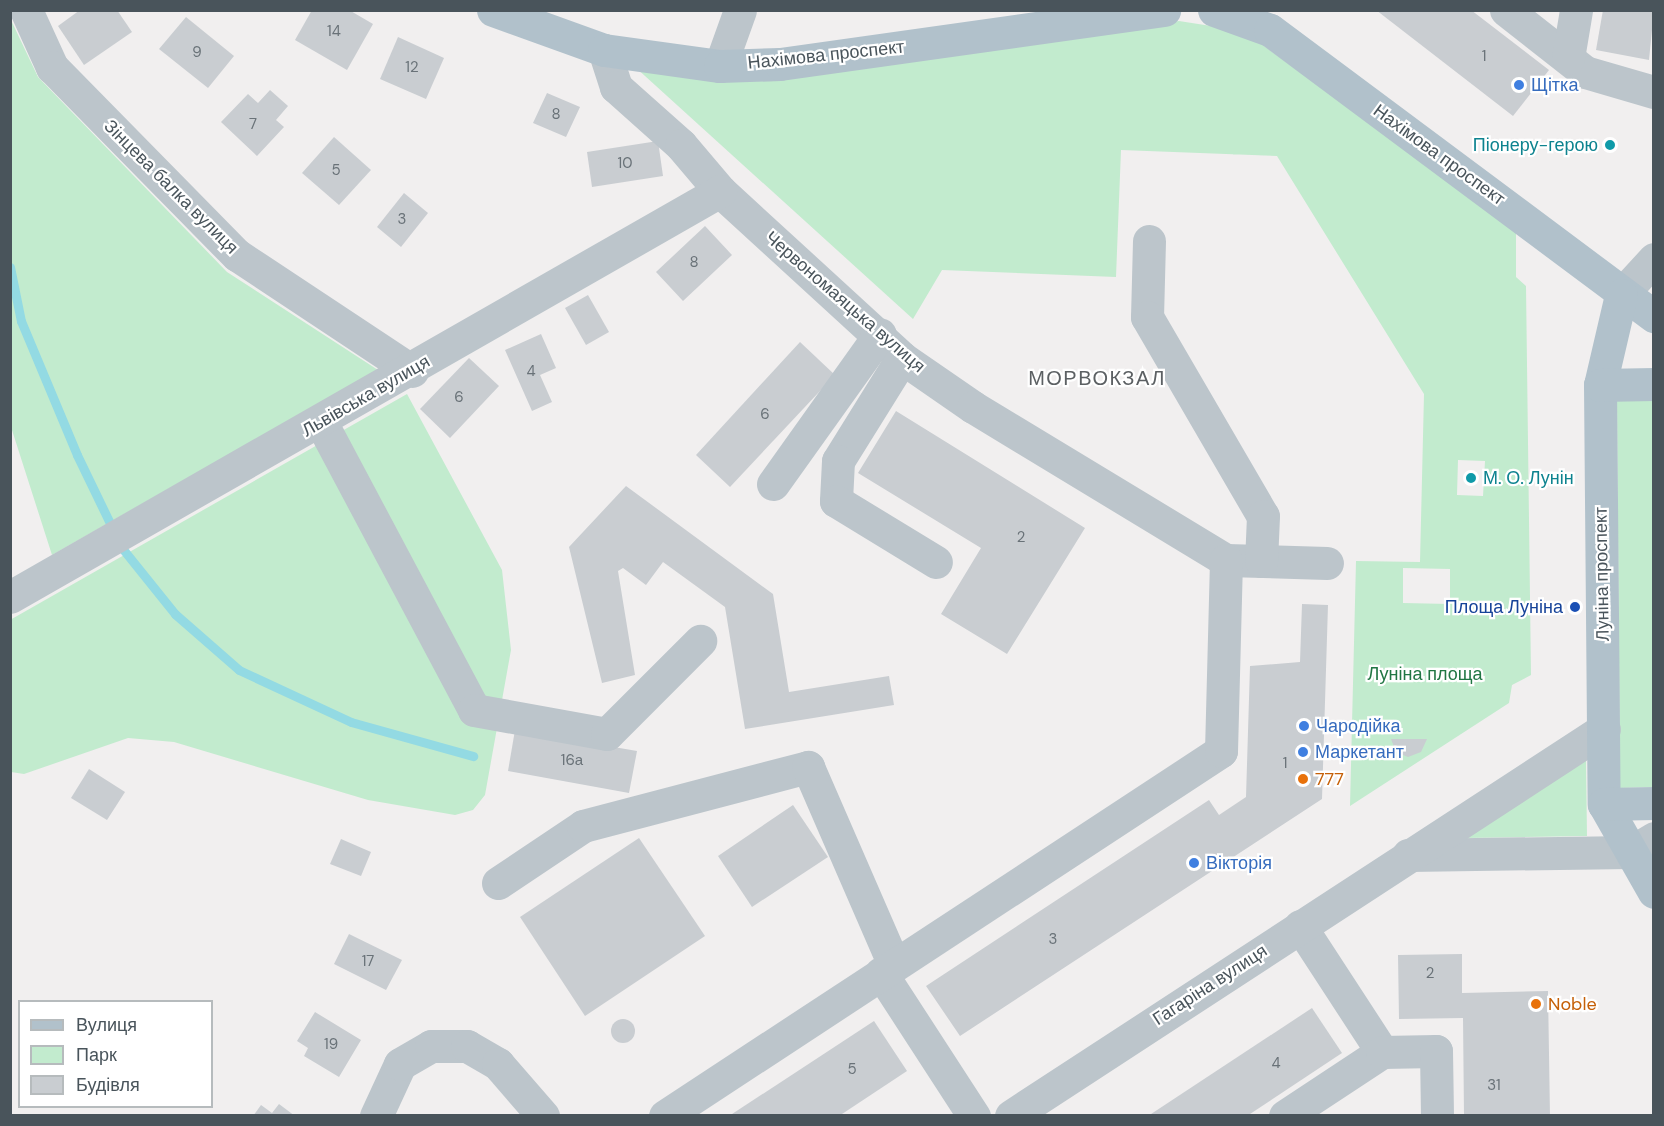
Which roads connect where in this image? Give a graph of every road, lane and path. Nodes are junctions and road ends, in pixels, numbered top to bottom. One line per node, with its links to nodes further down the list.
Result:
1 (26, 10): 20 (street, Зінцева балка вулиця)
2 (493, 10): 8 (main road, Нахімова проспект)
3 (740, 10): 11 (street)
4 (1164, 10): 11 (main road, Нахімова проспект)
5 (1214, 10): 16 (main road, Нахімова проспект)
6 (1506, 10): 10 (street)
7 (1576, 10): 10 (street)
8 (532, 18): 9 (main road, Нахімова проспект)
9 (604, 50): 11 (main road, Нахімова проспект); 13 (street, Червономаяцька вулиця)
10 (1568, 58): 12 (street)
11 (720, 66)
12 (1653, 92)
13 (720, 191): 18 (street, Червономаяцька вулиця); 20 (street, Львівська вулиця)
14 (1149, 241): 26 (street)
15 (1653, 259): 16 (street, Луніна проспект)
16 (1621, 295): 17 (main road, Нахімова проспект); 22 (main road, Луніна проспект)
17 (1653, 316)
18 (880, 334): 19 (street, Червономаяцька вулиця); 24 (street)
19 (902, 358): 25 (street, Червономаяцька вулиця); 27 (street)
20 (411, 371): 23 (street, Львівська вулиця)
21 (1653, 384): 22 (main road)
22 (1600, 385): 31 (main road, Луніна проспект)
23 (321, 422): 29 (street, Львівська вулиця); 30 (street)
24 (773, 484)
25 (1226, 560): 26 (street); 39 (street)
26 (1262, 561): 28 (street)
27 (936, 562)
28 (1327, 563)
29 (10, 597)
30 (700, 641)
31 (1604, 729): 33 (main road, Луніна проспект); 35 (street, Гагаріна вулиця)
32 (1653, 803): 33 (main road)
33 (1604, 804): 34 (main road, Луніна проспект)
34 (1642, 845): 35 (street); 37 (main road, Луніна проспект)
35 (1408, 855): 38 (street, Гагаріна вулиця)
36 (498, 883): 39 (street)
37 (1653, 892)
38 (1300, 926): 40 (street); 45 (street, Гагаріна вулиця)
39 (888, 969): 43 (street); 44 (street)
40 (1382, 1052): 46 (street); 47 (street)
41 (376, 1116): 42 (street)
42 (543, 1116)
43 (664, 1116)
44 (974, 1116)
45 (1011, 1116)
46 (1285, 1116)
47 (1437, 1116)

